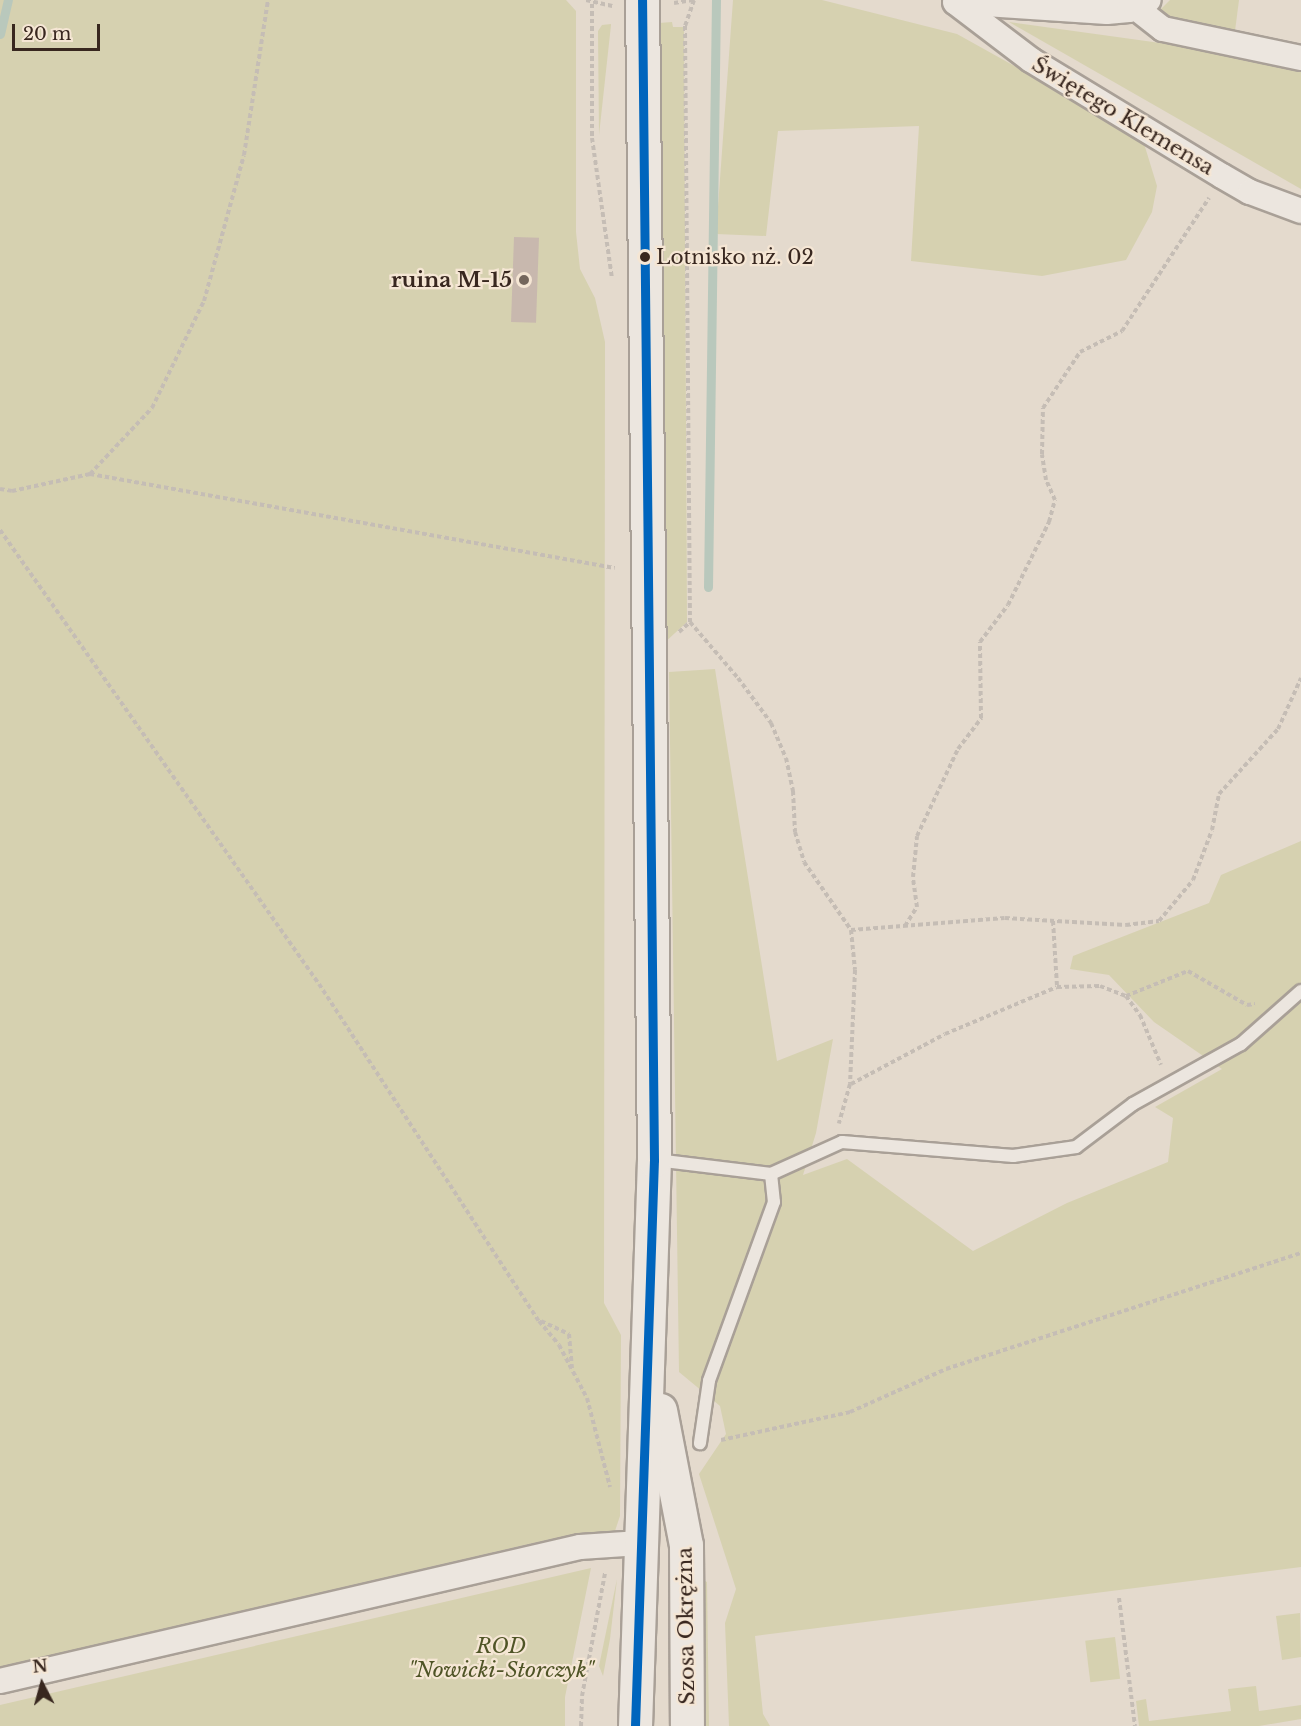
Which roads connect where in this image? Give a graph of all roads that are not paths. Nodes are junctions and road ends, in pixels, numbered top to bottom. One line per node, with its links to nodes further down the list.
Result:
1 (948, 1): 3 (street); 5 (street, Świętego Klemensa)
2 (627, 3): 7 (street, Szosa Okrężna)
3 (1142, 4): 4 (street)
4 (1301, 58)
5 (1301, 211)
6 (1301, 991): 8 (lane)
7 (654, 1160): 8 (lane); 9 (street, Szosa Okrężna)
8 (771, 1174): 10 (lane)
9 (651, 1312): 11 (street, Szosa Okrężna); 14 (street, Szosa Okrężna)
10 (700, 1443)
11 (640, 1543): 12 (street); 13 (street, Szosa Okrężna)
12 (0, 1681)
13 (635, 1726)
14 (687, 1726)

